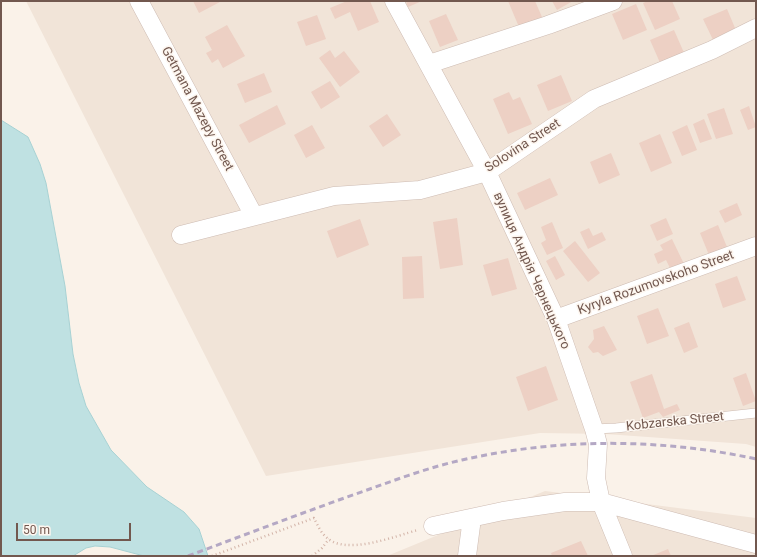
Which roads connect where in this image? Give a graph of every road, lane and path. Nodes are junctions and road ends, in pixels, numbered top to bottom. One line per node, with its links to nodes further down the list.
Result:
1 (139, 1): 7 (street, Getmana Mazepy Street)
2 (394, 1): 5 (street, вулиця Андрія Чернецького)
3 (613, 1): 5 (street)
4 (756, 28): 6 (street, Solovina Street)
5 (429, 64): 6 (street, вулиця Андрія Чернецького)
6 (487, 172): 7 (street, Solovina Street); 10 (street, вулиця Андрія Чернецького)
7 (254, 216): 8 (street, Solovina Street)
8 (181, 235)
9 (756, 246): 10 (street, Kyryla Rozumovskoho Street)
10 (556, 319): 12 (street, вулиця Андрія Чернецького)
11 (756, 413): 12 (lane, Kobzarska Street)
12 (594, 429): 13 (street, вулиця Андрія Чернецького)
13 (601, 502): 14 (street); 17 (street); 21 (street, вулиця Андрія Чернецького)
14 (472, 518): 15 (street); 20 (street)
15 (433, 526): 16 (path)
16 (329, 539): 18 (path); 19 (path)
17 (756, 544)
18 (212, 556)
19 (312, 556)
20 (467, 556)
21 (623, 556)

